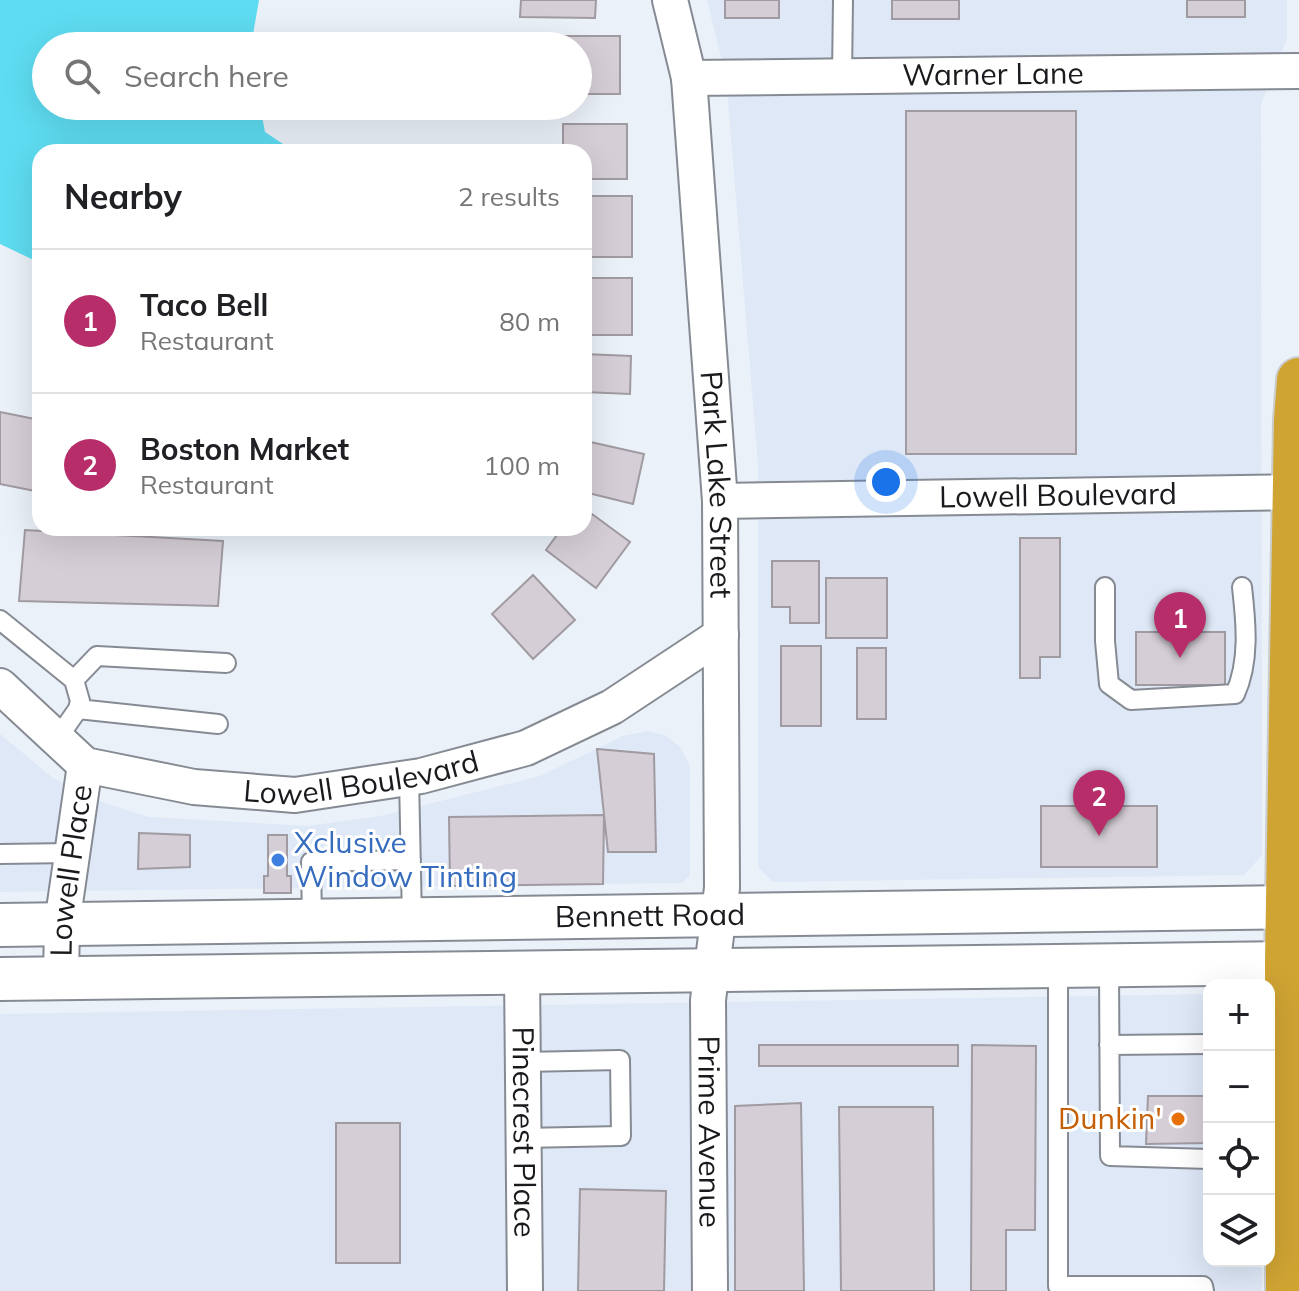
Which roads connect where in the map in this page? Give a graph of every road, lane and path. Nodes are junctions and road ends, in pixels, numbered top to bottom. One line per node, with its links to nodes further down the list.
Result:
1 (670, 0): 5 (street, Park Lake Street)
2 (843, 0): 4 (lane)
3 (1299, 71): 4 (street, Warner Lane)
4 (842, 77): 5 (street, Warner Lane)
5 (689, 78): 8 (street, Park Lake Street)
6 (1299, 380): 7 (highway)
7 (1297, 492): 8 (street, Lowell Boulevard); 24 (highway)
8 (720, 501): 12 (street, Park Lake Street)
9 (1105, 587): 10 (lane)
10 (1242, 587)
11 (0, 620): 14 (lane)
12 (721, 635): 20 (street, Lowell Boulevard); 25 (street, Park Lake Street)
13 (226, 663): 14 (lane)
14 (74, 680): 16 (lane)
15 (0, 686): 18 (street)
16 (78, 709): 17 (lane); 18 (lane)
17 (218, 724)
18 (57, 739): 19 (street)
19 (85, 765): 20 (street, Lowell Boulevard); 21 (street, Lowell Place)
20 (409, 778): 23 (lane)
21 (72, 853): 22 (lane); 28 (street, Lowell Place)
22 (0, 854)
23 (411, 860): 26 (lane); 27 (lane)
24 (1293, 907): 25 (street, Bennett Road); 30 (highway)
25 (719, 916): 26 (street, Bennett Road); 34 (street, Park Lake Street)
26 (412, 920): 27 (street, Bennett Road)
27 (312, 921): 28 (street, Bennett Road)
28 (62, 924): 29 (street, Bennett Road); 35 (street, Lowell Place)
29 (0, 925)
30 (1293, 962): 32 (street, Bennett Road); 41 (highway)
31 (1058, 966): 32 (street, Bennett Road); 34 (street, Bennett Road); 43 (lane)
32 (1109, 966): 38 (lane)
33 (522, 972): 34 (street, Bennett Road); 35 (street, Bennett Road); 39 (street, Pinecrest Place)
34 (712, 972): 45 (street, Prime Avenue)
35 (61, 978): 36 (street, Bennett Road)
36 (0, 979)
37 (1203, 1044): 38 (lane)
38 (1109, 1045): 42 (lane)
39 (523, 1062): 40 (street, Pinecrest Place); 40 (lane)
40 (523, 1138): 44 (street, Pinecrest Place)
41 (1278, 1145): 47 (highway)
42 (1203, 1159)
43 (1058, 1289): 46 (lane)
44 (525, 1291)
45 (710, 1291)
46 (1204, 1291)
47 (1288, 1291)

